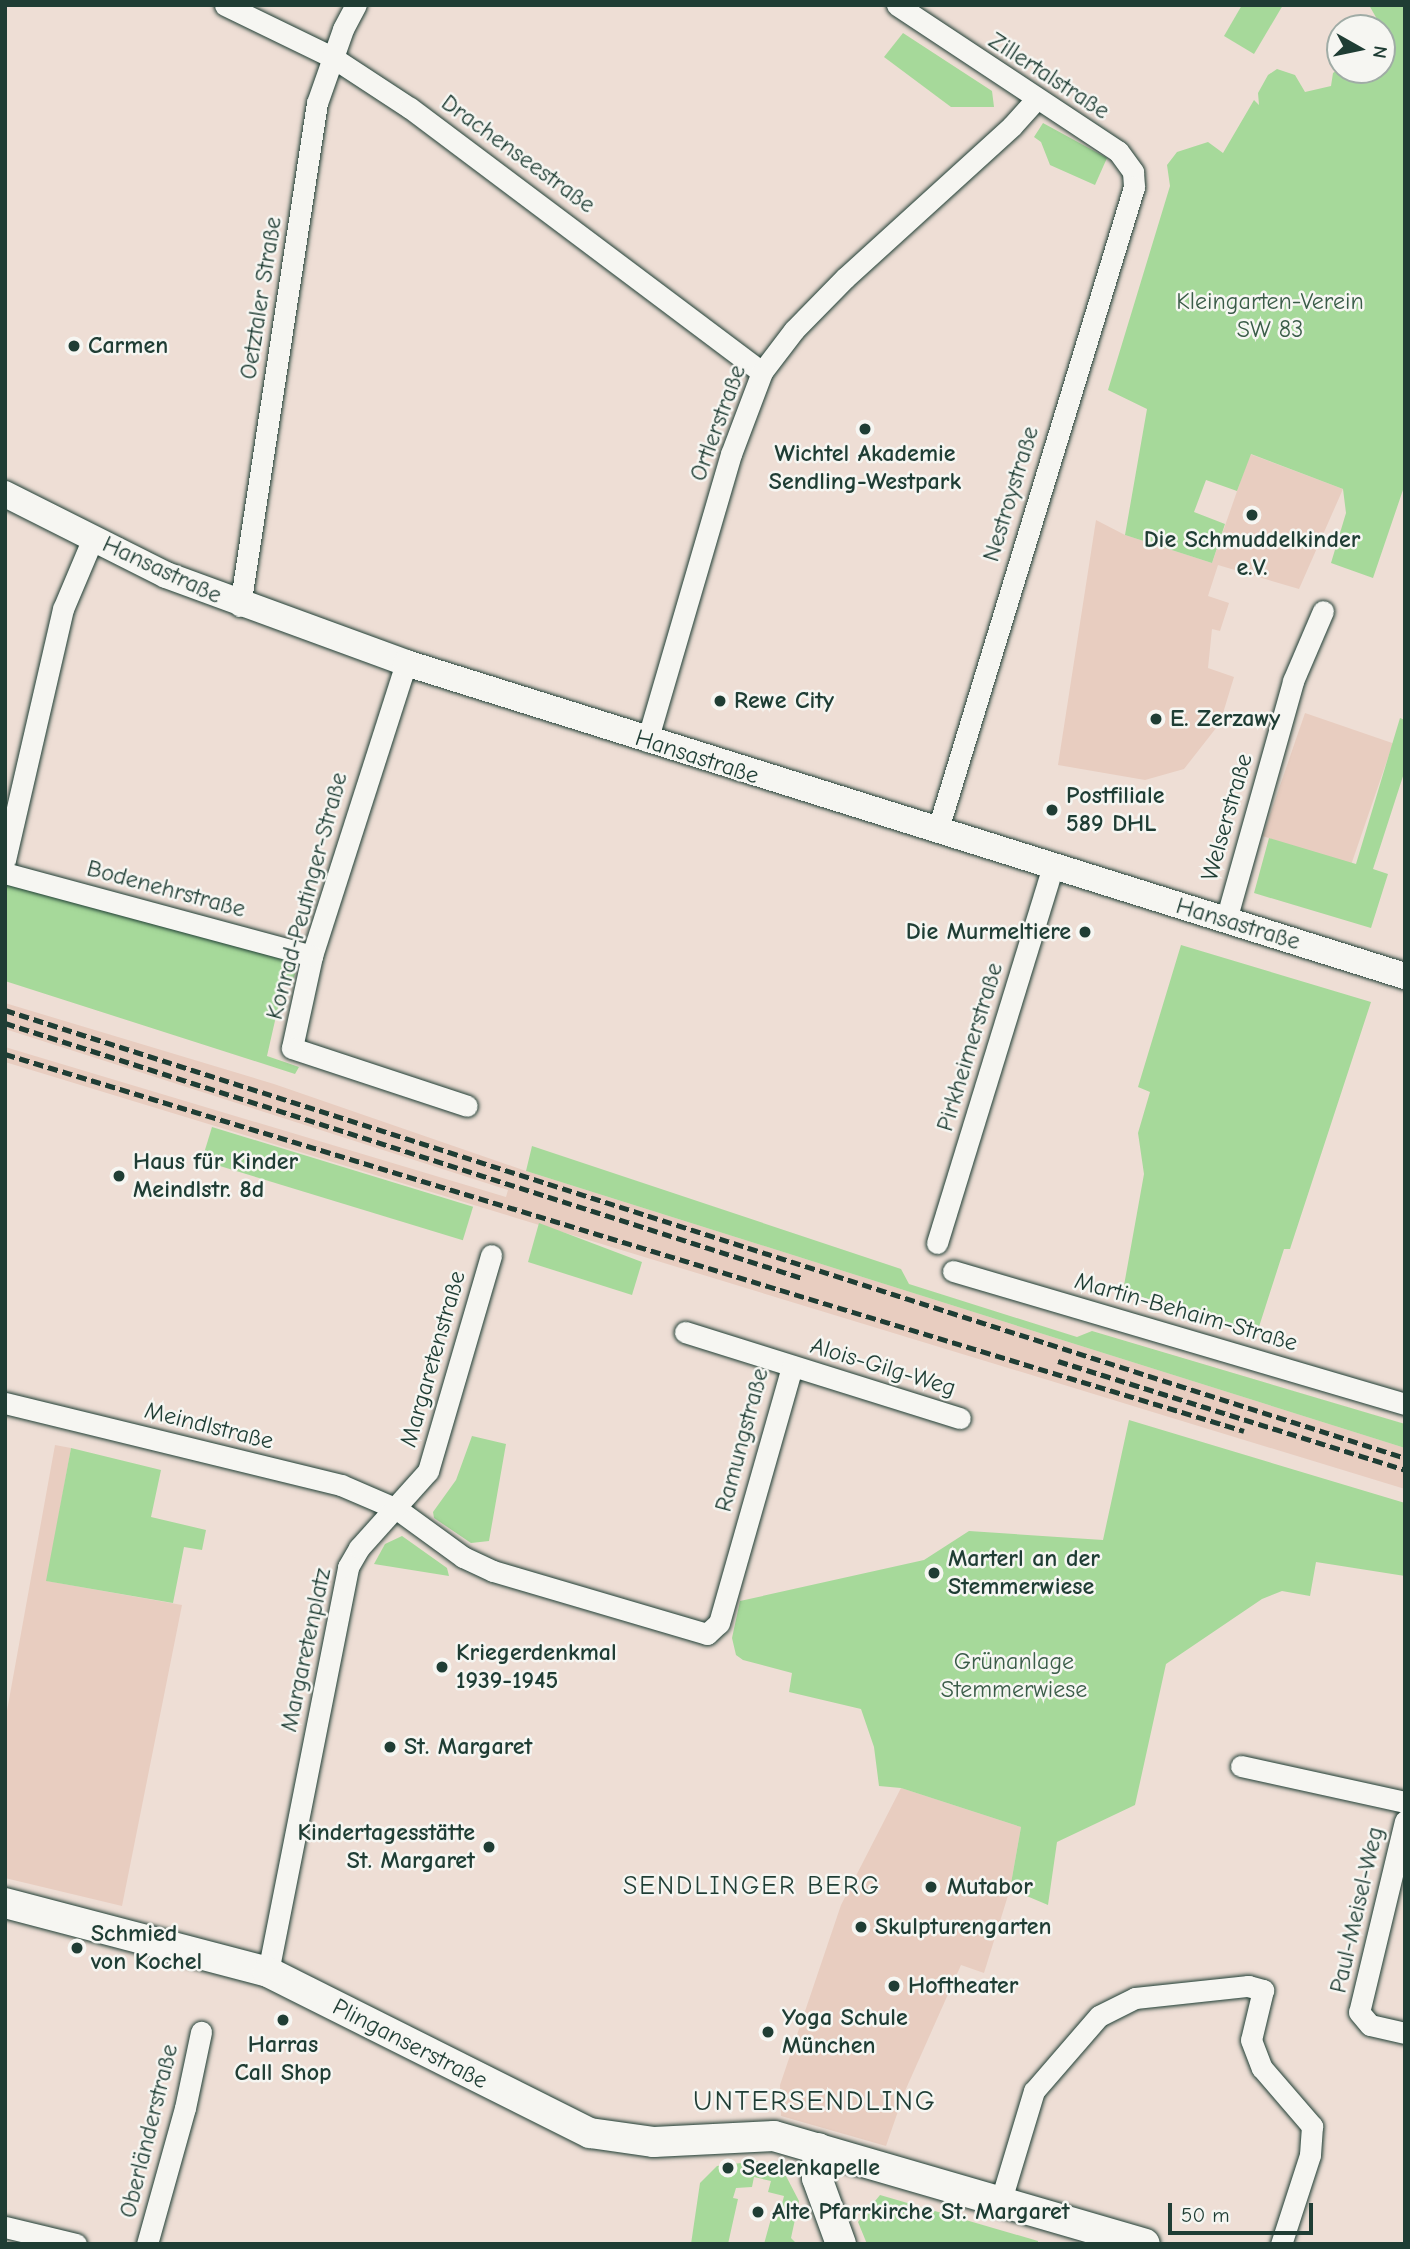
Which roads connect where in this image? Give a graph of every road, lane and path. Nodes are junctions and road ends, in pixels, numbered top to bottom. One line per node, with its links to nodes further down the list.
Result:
1 (225, 5): 4 (street, Drachenseestraße)
2 (356, 5): 4 (street, Oetztaler Straße)
3 (897, 5): 5 (street, Zillertalstraße)
4 (332, 57): 7 (street, Drachenseestraße); 10 (street, Oetztaler Straße)
5 (1036, 99): 6 (street, Zillertalstraße); 7 (street, Ortlerstraße)
6 (1133, 172): 14 (street, Nestroystraße)
7 (762, 372): 13 (street, Ortlerstraße)
8 (5, 494): 9 (street, Hansastraße)
9 (93, 538): 10 (street, Hansastraße); 15 (street)
10 (240, 606): 12 (street, Hansastraße)
11 (1323, 611): 18 (street, Welserstraße)
12 (406, 663): 13 (street, Hansastraße); 19 (street, Konrad-Peutinger-Straße)
13 (647, 741): 14 (street, Hansastraße)
14 (937, 832): 16 (street, Hansastraße)
15 (5, 860)
16 (1053, 866): 18 (street, Hansastraße); 22 (street, Pirkheimerstraße)
17 (5, 873): 19 (street, Bodenehrstraße)
18 (1226, 920): 20 (street, Hansastraße)
19 (313, 956): 21 (street, Konrad-Peutinger-Straße)
20 (1405, 976)
21 (467, 1106)
22 (937, 1243)
23 (491, 1255): 30 (street, Margaretenstraße)
24 (953, 1271): 28 (street, Martin-Behaim-Straße)
25 (685, 1332): 26 (street, Ramungstraße)
26 (792, 1366): 29 (street, Alois-Gilg-Weg); 30 (street, Ramungstraße)
27 (5, 1403): 30 (street, Meindlstraße)
28 (1405, 1404)
29 (960, 1418)
30 (397, 1509): 35 (street, Margaretenplatz)
31 (1241, 1766): 32 (street)
32 (1405, 1802)
33 (1405, 1821): 37 (street, Paul-Meisel-Weg)
34 (5, 1903): 35 (main road, Plinganserstraße)
35 (268, 1972): 38 (main road, Plinganserstraße)
36 (201, 2032): 42 (street, Oberländerstraße)
37 (1405, 2033)
38 (818, 2148): 39 (main road, Plinganserstraße); 43 (main road)
39 (1001, 2200): 44 (main road, Plinganserstraße); 45 (street)
40 (5, 2227): 41 (street)
41 (76, 2244)
42 (147, 2244)
43 (841, 2244)
44 (1145, 2244)
45 (1281, 2244)

